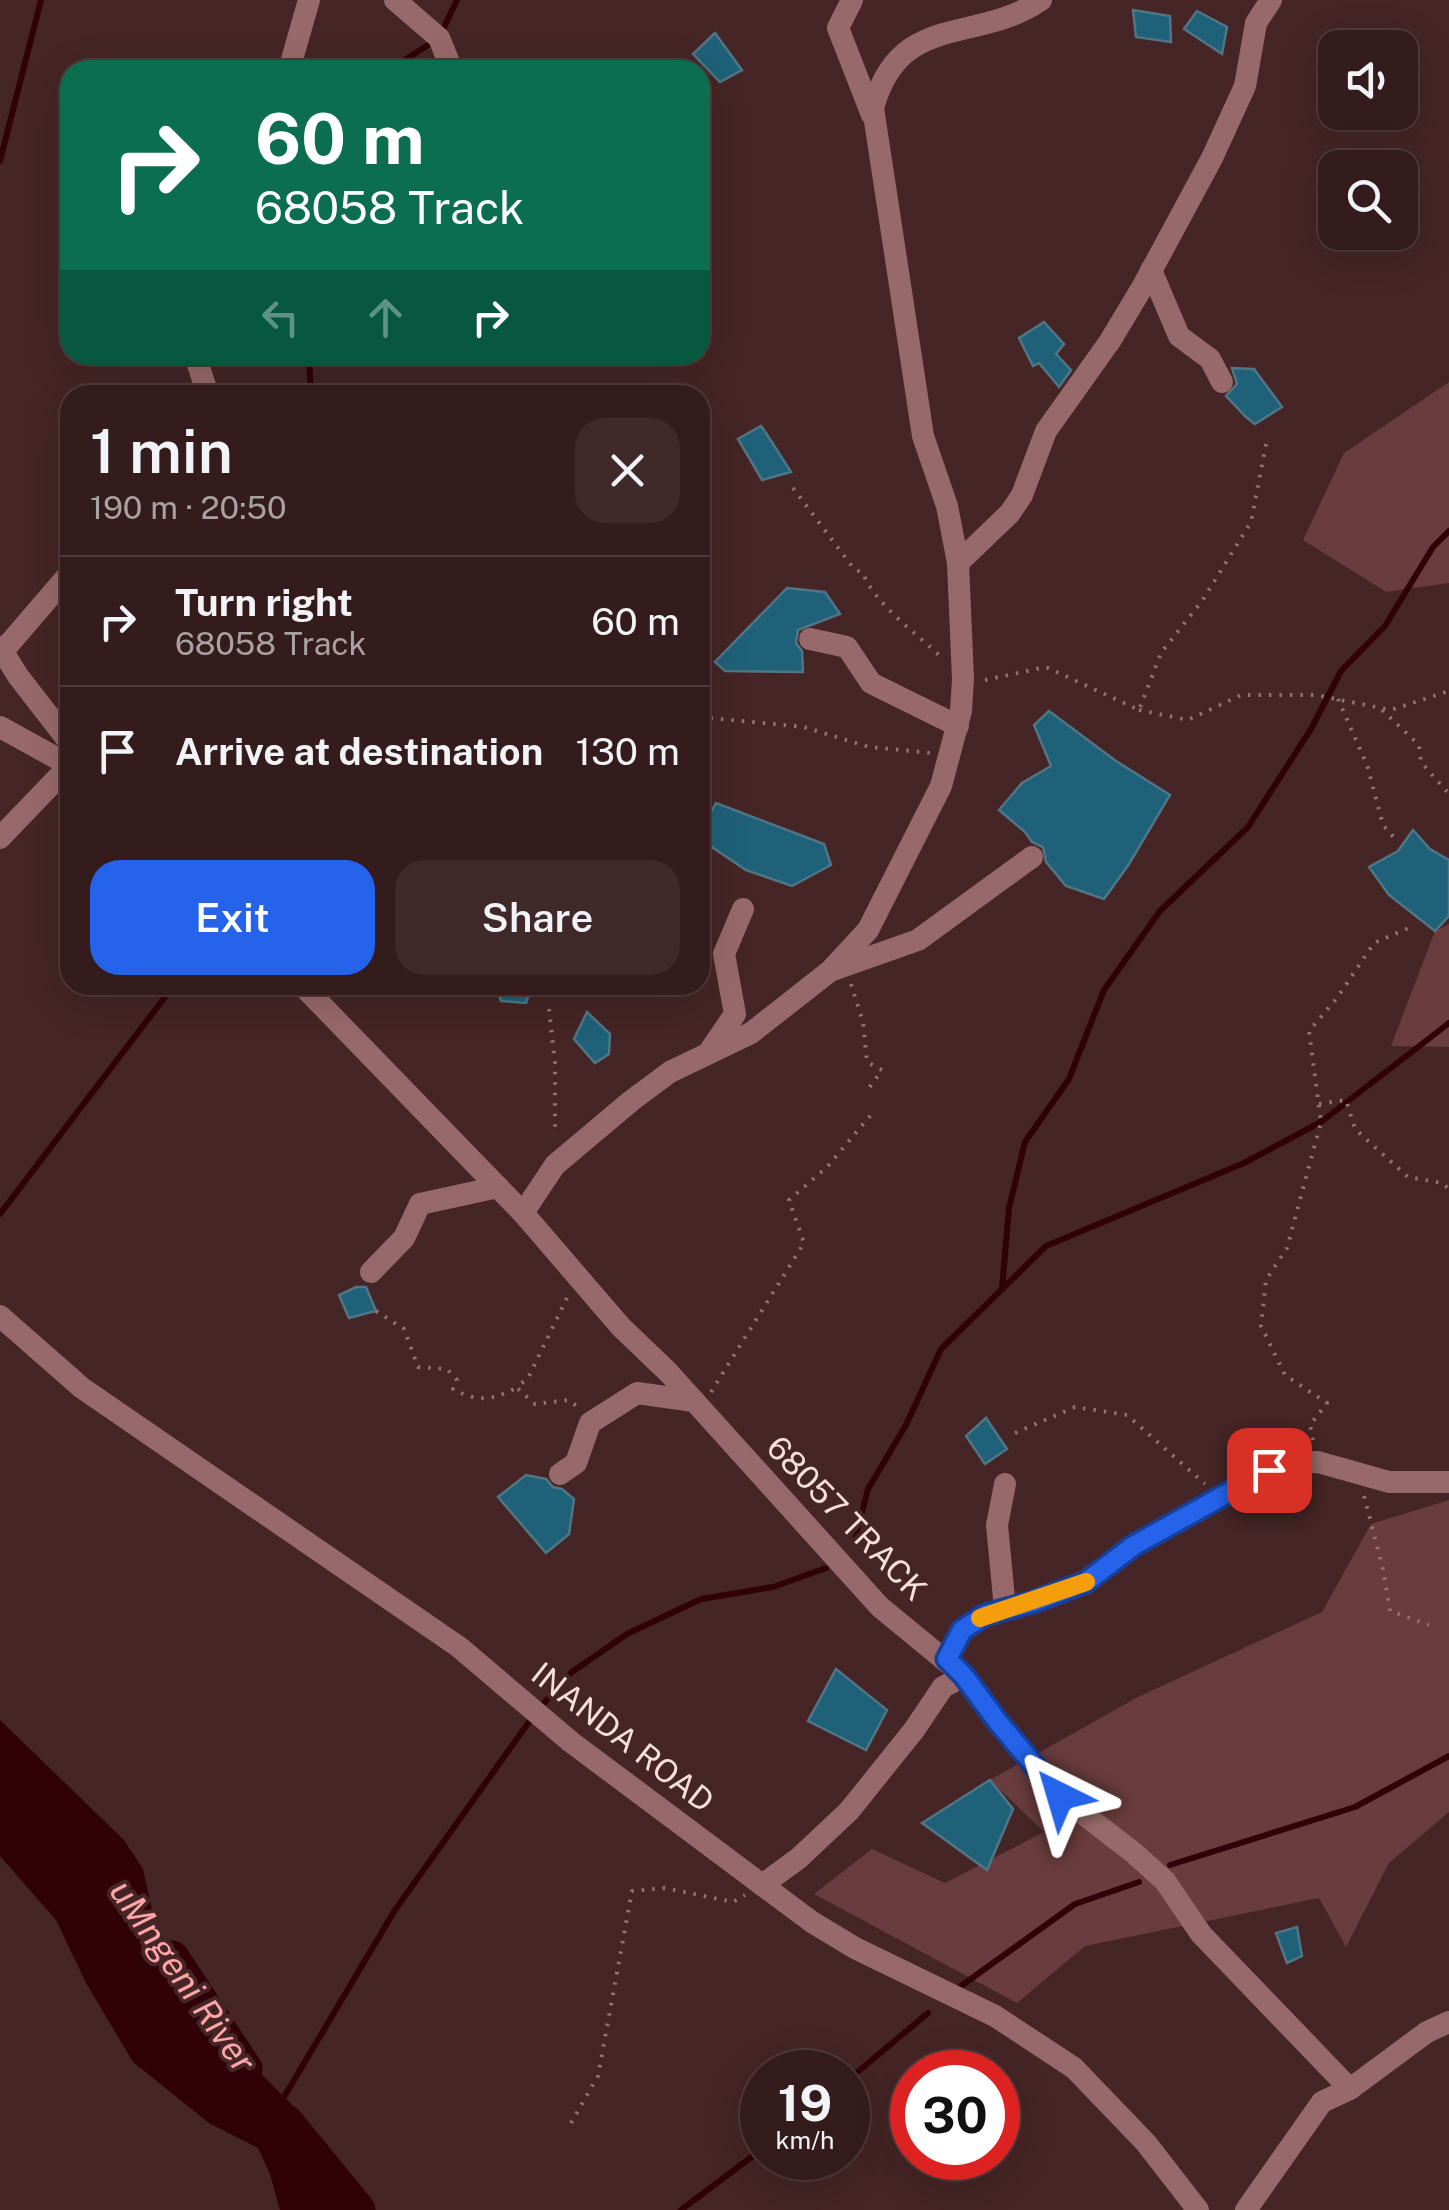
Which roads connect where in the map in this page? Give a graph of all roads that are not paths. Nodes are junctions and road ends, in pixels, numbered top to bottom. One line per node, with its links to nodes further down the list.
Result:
1 (310, 0): 6 (street)
2 (396, 0): 7 (street)
3 (852, 0): 8 (street)
4 (1041, 0): 8 (street)
5 (1270, 0): 9 (street)
6 (292, 60)
7 (448, 60)
8 (873, 118): 11 (street)
9 (1151, 270): 10 (street); 11 (street)
10 (1222, 382)
11 (958, 563): 15 (street)
12 (60, 585): 14 (street)
13 (810, 639): 15 (street)
14 (2, 649): 17 (street)
15 (958, 726): 23 (street)
16 (0, 727): 18 (street)
17 (60, 730)
18 (60, 760)
19 (60, 775): 20 (street)
20 (0, 838)
21 (1032, 857): 23 (street)
22 (743, 909): 25 (street)
23 (838, 968): 25 (street)
24 (312, 995): 26 (street, 68057 TRACK)
25 (709, 1052): 27 (street)
26 (498, 1187): 27 (street, 68057 TRACK); 28 (street)
27 (524, 1213): 30 (street, 68057 TRACK)
28 (371, 1272)
29 (0, 1316): 37 (street, INANDA ROAD)
30 (697, 1404): 31 (street); 35 (street, 68057 TRACK)
31 (560, 1474)
32 (1449, 1482): 34 (street)
33 (1005, 1484): 34 (street)
34 (1005, 1609): 35 (street)
35 (947, 1659): 36 (street, 68057 TRACK)
36 (964, 1676): 37 (street); 39 (street, 68057 TRACK)
37 (762, 1885): 40 (street, INANDA ROAD)
38 (1449, 2022): 39 (street)
39 (1350, 2089): 41 (street)
40 (1198, 2210)
41 (1246, 2210)

